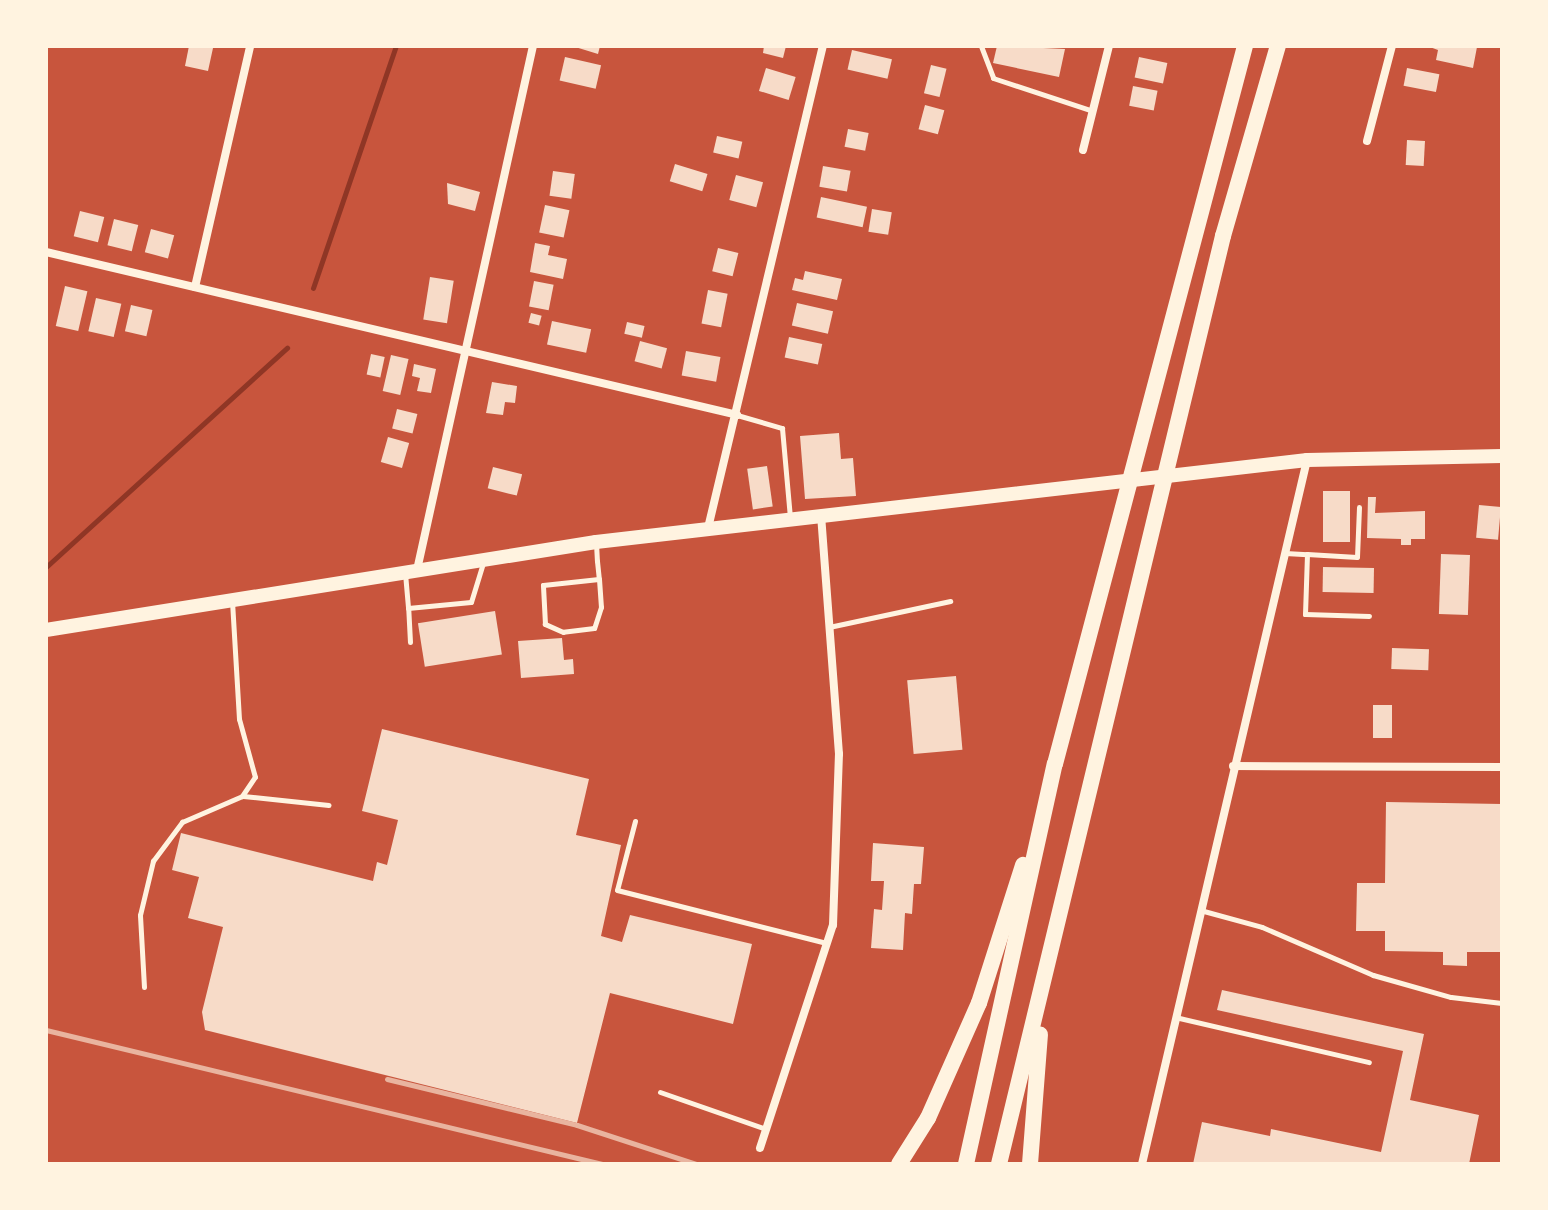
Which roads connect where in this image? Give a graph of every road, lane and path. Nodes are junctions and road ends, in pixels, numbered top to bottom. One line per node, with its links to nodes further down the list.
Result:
1 (250, 46): 13 (street)
2 (533, 46): 14 (street)
3 (823, 46): 15 (street)
4 (981, 46): 9 (lane)
5 (1109, 46): 9 (street)
6 (1245, 46): 35 (highway)
7 (1278, 46): 43 (highway)
8 (1392, 46): 10 (street)
9 (1093, 111): 11 (street)
10 (1367, 141)
11 (1083, 150)
12 (46, 252): 13 (street)
13 (195, 287): 14 (street)
14 (466, 349): 15 (street); 26 (street)
15 (737, 415): 20 (lane); 21 (street)
16 (1502, 456): 17 (main road)
17 (1307, 460): 19 (main road); 23 (street)
18 (1359, 507): 24 (lane)
19 (821, 515): 20 (main road); 32 (street)
20 (791, 519): 21 (main road)
21 (708, 528): 22 (main road)
22 (596, 542): 25 (main road); 27 (lane)
23 (1284, 553): 24 (lane); 36 (street)
24 (1307, 554): 31 (lane)
25 (484, 559): 26 (main road); 30 (lane)
26 (411, 571): 28 (main road); 30 (lane)
27 (599, 579): 27 (lane)
28 (232, 600): 33 (main road); 38 (lane)
29 (950, 601): 32 (lane)
30 (408, 608): 34 (lane)
31 (1369, 616)
32 (828, 628): 42 (street)
33 (46, 630)
34 (410, 642)
35 (1055, 764): 51 (highway); 52 (highway)
36 (1233, 766): 37 (street); 41 (street)
37 (1502, 767)
38 (242, 796): 39 (lane); 44 (lane)
39 (329, 805)
40 (635, 821): 42 (lane)
41 (1199, 910): 45 (lane); 46 (street)
42 (827, 944): 49 (street)
43 (1045, 979): 53 (highway); 54 (highway)
44 (144, 987)
45 (1502, 1003)
46 (1174, 1017): 47 (lane); 55 (street)
47 (1369, 1062)
48 (660, 1092): 49 (lane)
49 (767, 1129): 50 (street)
50 (760, 1148)
51 (899, 1164)
52 (966, 1164)
53 (999, 1164)
54 (1030, 1164)
55 (1142, 1164)

